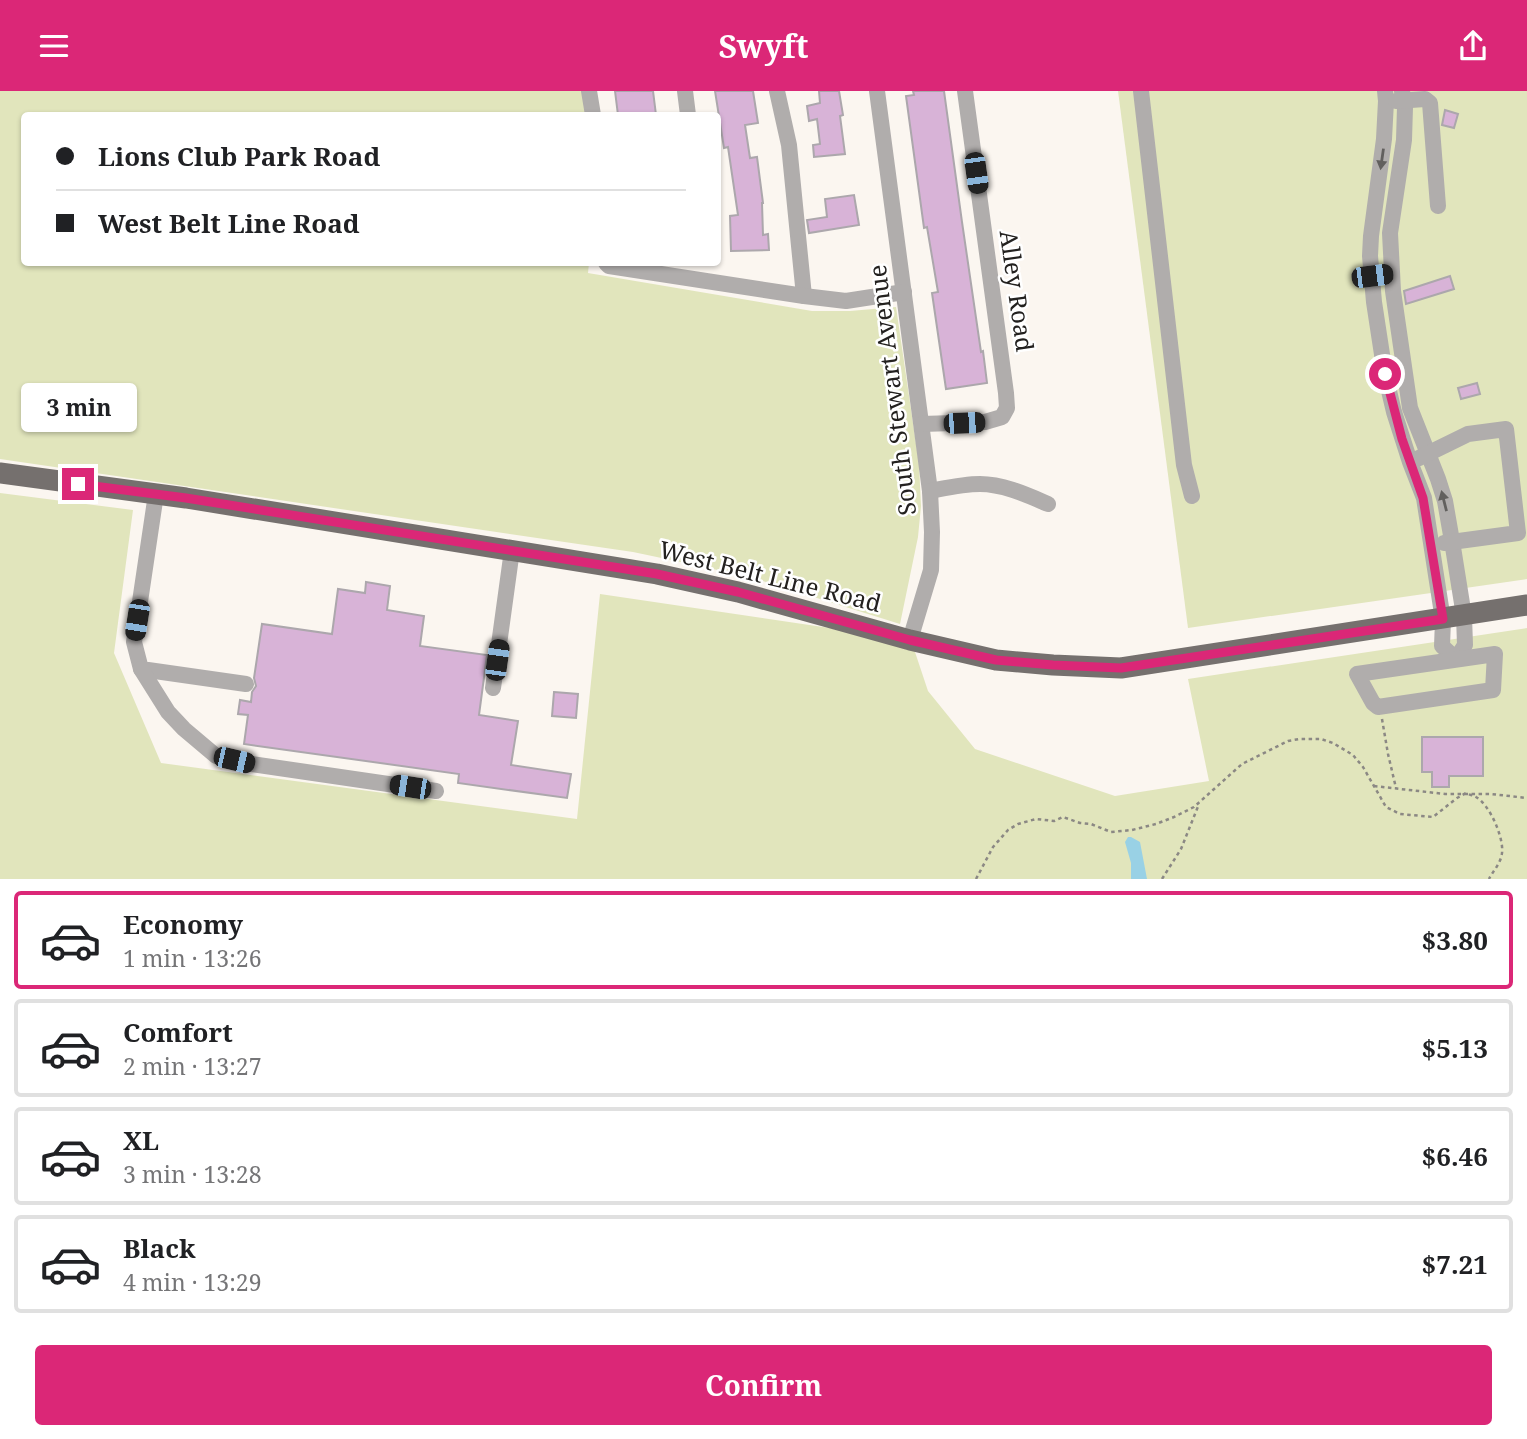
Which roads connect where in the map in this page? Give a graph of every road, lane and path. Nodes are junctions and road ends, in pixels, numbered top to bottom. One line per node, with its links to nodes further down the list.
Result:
1 (589, 91): 9 (street)
2 (685, 91): 10 (street)
3 (777, 91): 17 (street)
4 (877, 91): 16 (street, South Stewart Avenue)
5 (965, 91): 19 (street, Alley Road)
6 (1140, 91): 25 (street)
7 (1386, 96): 8 (street); 15 (street, one-way to 15)
8 (1403, 96): 11 (street); 14 (street)
9 (592, 112)
10 (688, 112)
11 (1438, 206)
12 (631, 266): 13 (street)
13 (692, 271): 17 (street)
14 (1391, 274): 15 (street); 18 (street)
15 (1372, 276): 18 (street)
16 (904, 292): 17 (street); 19 (street, South Stewart Avenue)
17 (804, 296)
18 (1406, 423): 20 (street); 21 (street)
19 (922, 424): 23 (street, South Stewart Avenue)
20 (1427, 454): 21 (street); 27 (street, one-way to 20); 27 (street)
21 (1410, 462): 28 (street)
22 (0, 473): 24 (main road, West Belt Line Road)
23 (930, 491): 26 (street); 33 (street, South Stewart Avenue)
24 (156, 494): 29 (main road, West Belt Line Road); 35 (street)
25 (1192, 496)
26 (1048, 504)
27 (1452, 541): 28 (street); 31 (street)
28 (1431, 545): 32 (street)
29 (512, 549): 33 (main road, West Belt Line Road); 37 (street)
30 (1527, 605): 31 (main road, West Belt Line Road)
31 (1464, 616): 32 (main road, West Belt Line Road); 34 (street)
32 (1443, 619): 33 (main road, West Belt Line Road); 34 (street)
33 (910, 640)
34 (1455, 659): 38 (street); 38 (street)
35 (141, 669): 36 (street); 41 (street)
36 (246, 684)
37 (494, 688)
38 (1378, 707): 40 (path)
39 (1373, 786): 40 (path); 42 (path); 44 (path)
40 (1396, 789): 42 (path)
41 (436, 791)
42 (1466, 793): 43 (path); 47 (path)
43 (1527, 798)
44 (1201, 801): 45 (path); 46 (path)
45 (976, 879)
46 (1162, 879)
47 (1489, 879)

